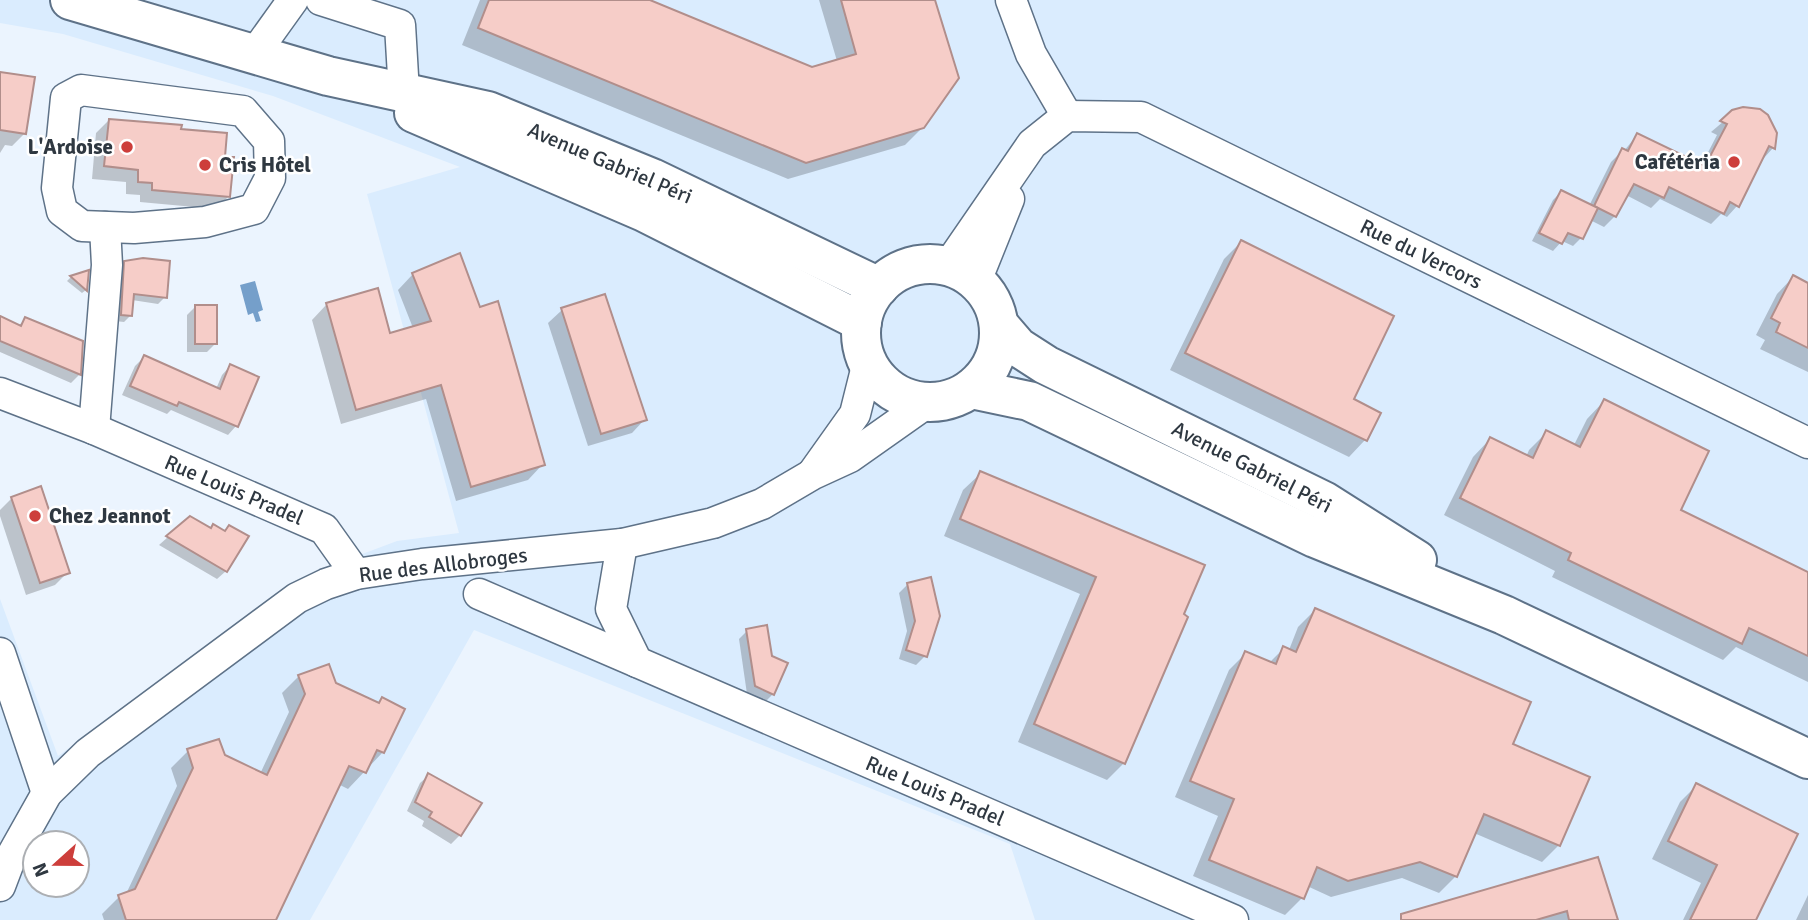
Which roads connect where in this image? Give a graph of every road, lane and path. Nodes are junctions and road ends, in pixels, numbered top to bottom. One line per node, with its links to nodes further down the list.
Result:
1 (70, 0): 6 (main road, Avenue Gabriel Péri)
2 (293, 0): 6 (street)
3 (321, 0): 5 (street)
4 (1011, 0): 9 (street)
5 (380, 9): 8 (street)
6 (256, 53): 7 (main road, Avenue Gabriel Péri)
7 (328, 76): 8 (main road, Avenue Gabriel Péri); 13 (main road, Avenue Gabriel Péri)
8 (404, 93): 12 (main road, Avenue Gabriel Péri)
9 (1067, 116): 11 (street); 20 (street, Rue du Vercors)
10 (105, 227): 10 (street); 19 (street)
11 (962, 273): 12 (main road); 14 (main road)
12 (879, 287): 13 (main road)
13 (862, 322): 15 (main road)
14 (999, 325): 16 (main road); 25 (main road, Avenue Gabriel Péri)
15 (868, 362): 18 (main road); 21 (street, Rue des Allobroges)
16 (971, 389): 18 (main road); 25 (main road, Avenue Gabriel Péri)
17 (0, 393): 19 (street, Rue Louis Pradel)
18 (928, 402): 21 (street, Rue des Allobroges)
19 (94, 429): 23 (street, Rue Louis Pradel)
20 (1808, 443)
21 (813, 474): 22 (street, Rue des Allobroges)
22 (622, 544): 23 (street, Rue des Allobroges); 27 (street)
23 (356, 574): 29 (street, Rue des Allobroges)
24 (479, 594): 27 (street, Rue Louis Pradel)
25 (1504, 615): 28 (main road, Avenue Gabriel Péri)
26 (0, 653): 29 (street)
27 (637, 662): 31 (street, Rue Louis Pradel)
28 (1808, 759)
29 (47, 793): 30 (street, Rue des Allobroges)
30 (0, 886)
31 (1233, 920)

